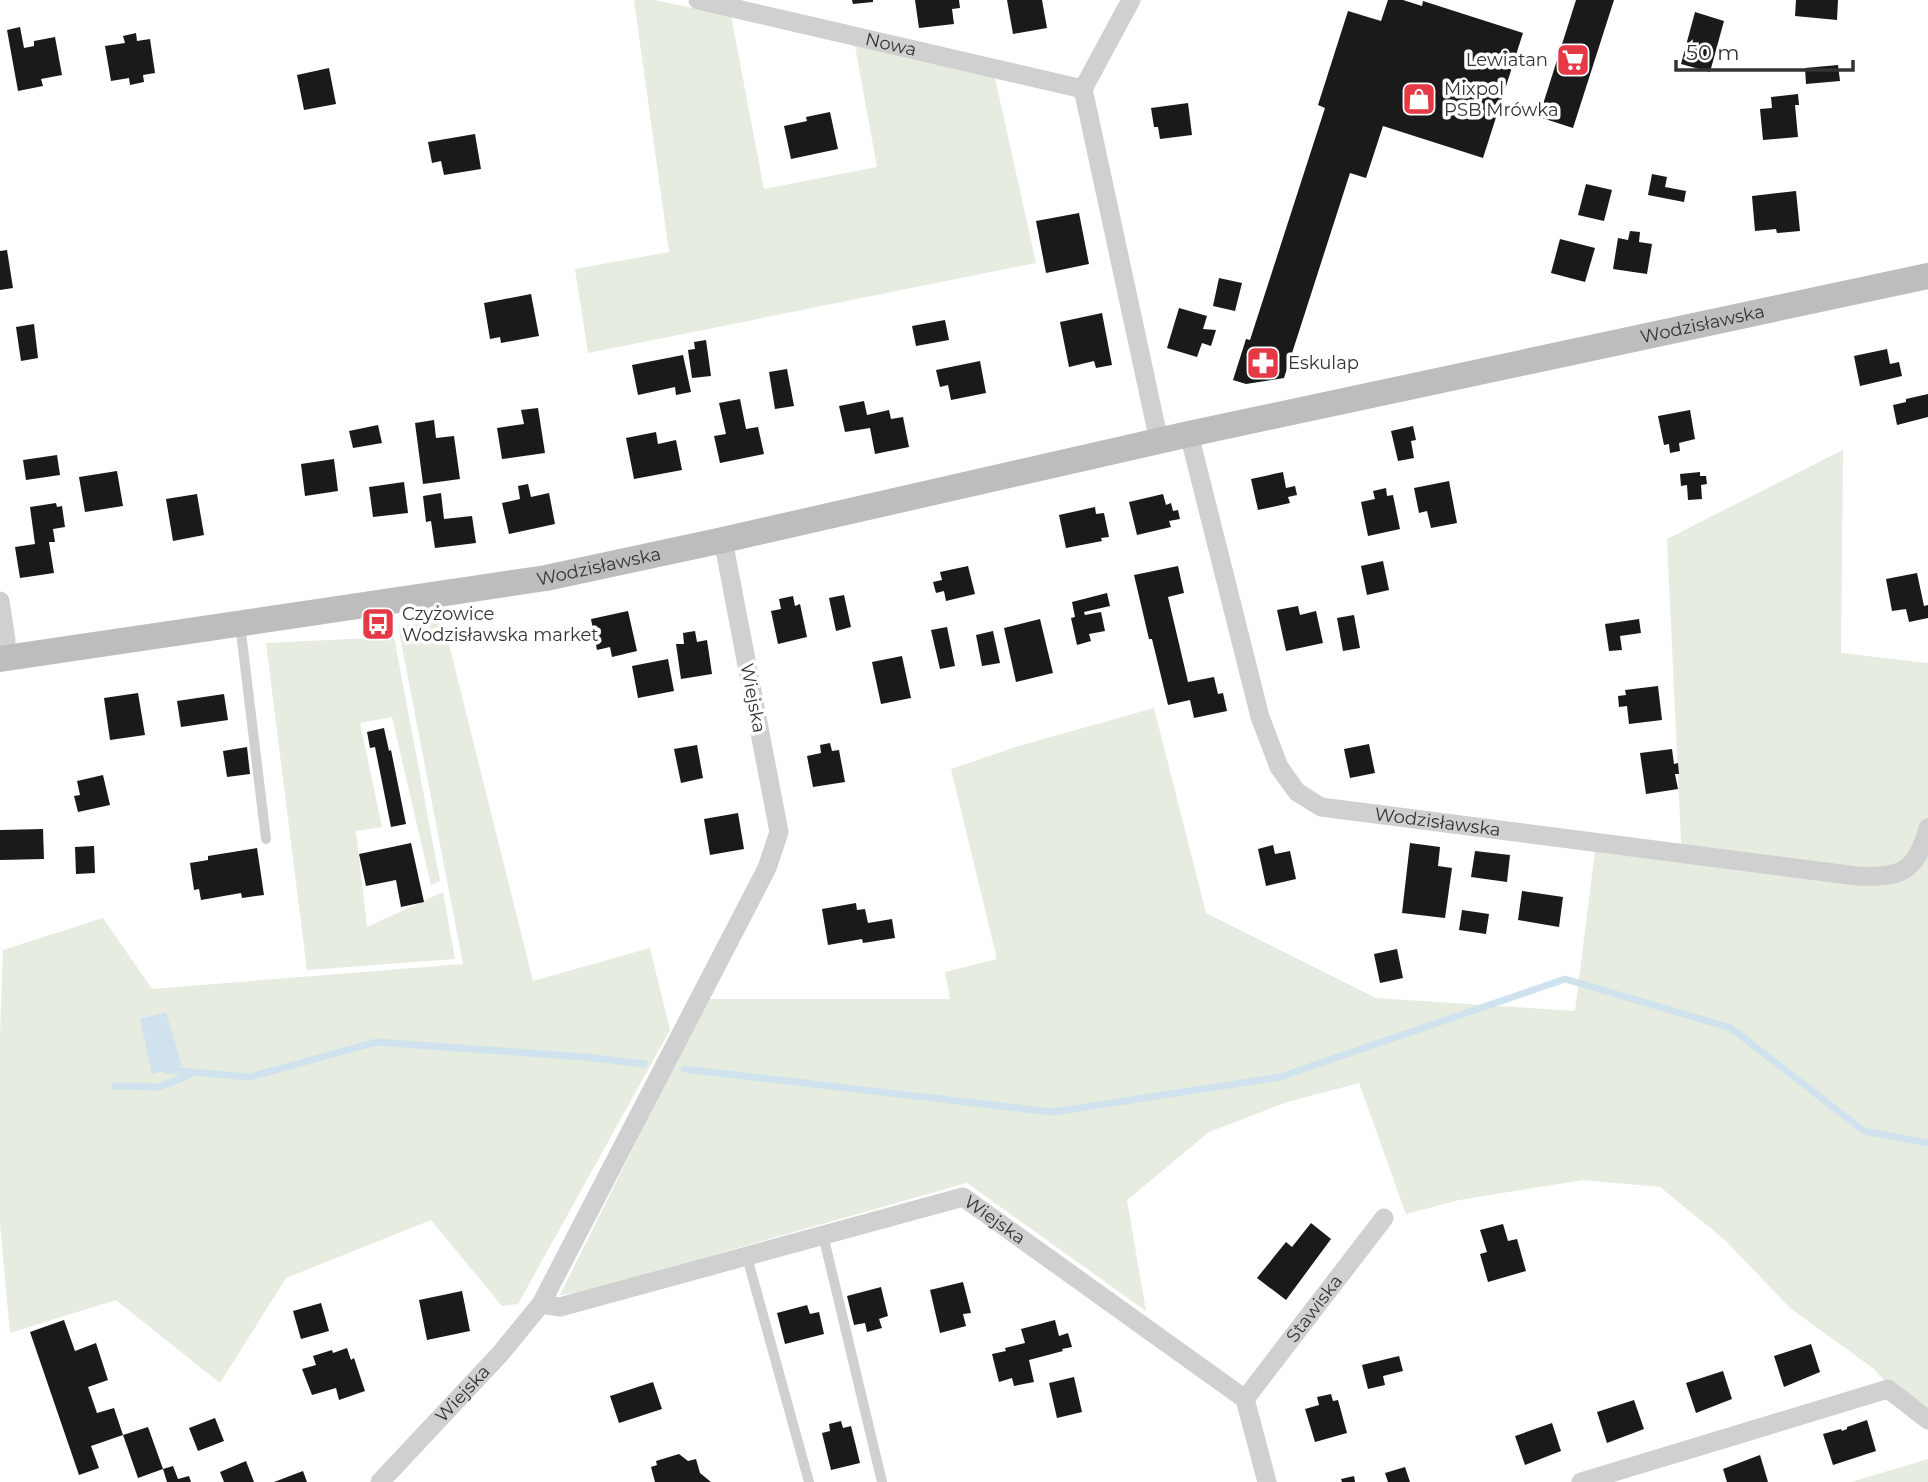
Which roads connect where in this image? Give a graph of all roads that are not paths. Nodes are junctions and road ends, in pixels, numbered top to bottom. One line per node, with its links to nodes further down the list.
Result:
1 (698, 0): 3 (street, Nowa)
2 (1131, 0): 3 (street)
3 (1083, 89): 6 (street)
4 (1928, 276): 5 (street, Wodzisławska)
5 (1189, 434): 6 (street, Wodzisławska); 11 (street, Wodzisławska)
6 (1159, 441): 7 (street, Wodzisławska)
7 (723, 540): 9 (street, Wodzisławska); 16 (street, Wiejska)
8 (0, 601): 10 (street)
9 (240, 623): 10 (street, Wodzisławska); 12 (lane)
10 (2, 658)
11 (1928, 828)
12 (266, 839)
13 (1384, 1218): 17 (street, Stawiska)
14 (823, 1235): 15 (street, Wiejska); 17 (street, Wiejska); 21 (lane)
15 (747, 1256): 16 (street, Wiejska); 20 (lane)
16 (541, 1304): 19 (street, Wiejska)
17 (1245, 1399): 22 (street)
18 (1928, 1420): 23 (street)
19 (380, 1482)
20 (809, 1482)
21 (882, 1482)
22 (1267, 1482)
23 (1581, 1482)

